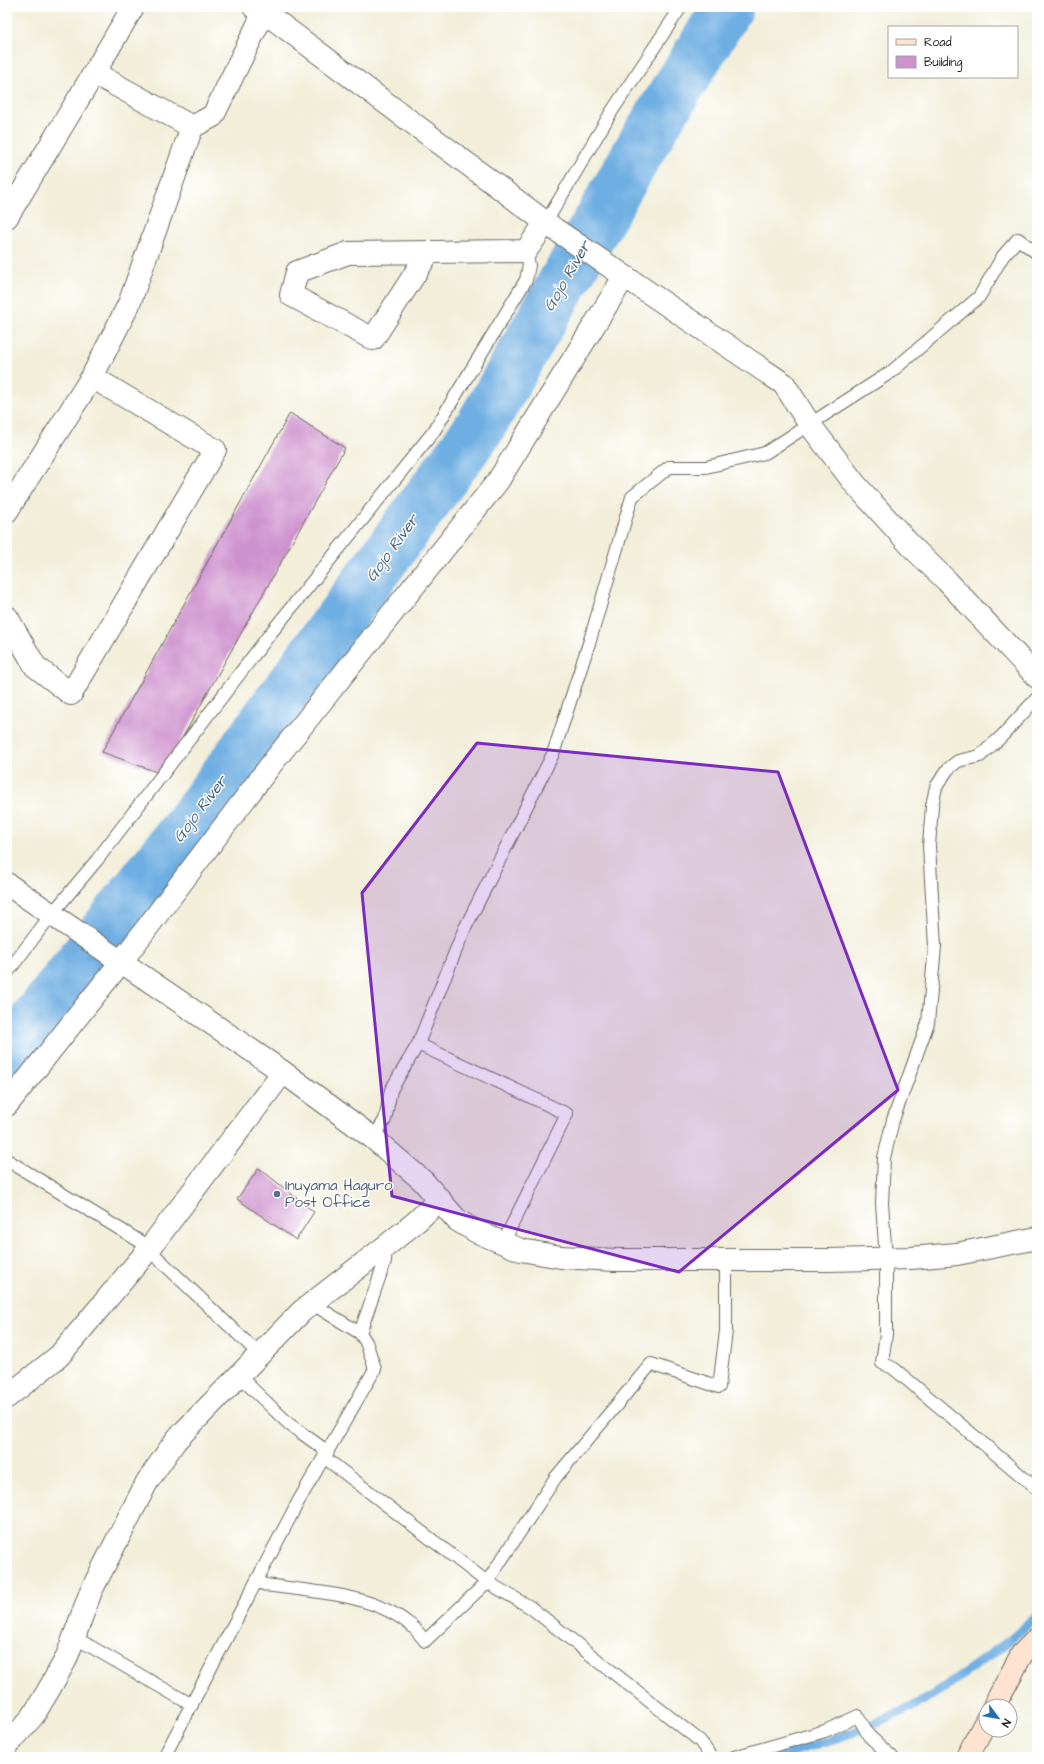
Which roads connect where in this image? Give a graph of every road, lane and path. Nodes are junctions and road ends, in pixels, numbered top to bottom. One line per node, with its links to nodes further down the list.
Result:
1 (132, 7): 4 (street)
2 (681, 7): 7 (lane)
3 (259, 9): 5 (street); 7 (street)
4 (94, 72): 5 (street); 6 (street)
5 (192, 127): 12 (street)
6 (7, 217)
7 (551, 226): 8 (street); 11 (street)
8 (526, 251): 9 (street); 19 (lane)
9 (429, 252): 9 (street)
10 (1037, 253): 13 (lane)
11 (624, 277): 13 (street); 20 (street)
12 (92, 377): 14 (street); 15 (street)
13 (810, 425): 16 (street); 22 (lane)
14 (7, 510)
15 (7, 616)
16 (1037, 676)
17 (1037, 698): 32 (lane)
18 (7, 884): 19 (street)
19 (51, 915): 20 (street); 21 (lane)
20 (121, 962): 23 (street); 24 (street)
21 (7, 973)
22 (418, 1044): 25 (lane); 29 (lane)
23 (283, 1072): 25 (street); 31 (street)
24 (7, 1105)
25 (373, 1138): 27 (street)
26 (7, 1160): 31 (lane)
27 (440, 1199): 29 (street); 30 (street)
28 (1037, 1238): 32 (street)
29 (503, 1243): 33 (street)
30 (386, 1246): 34 (street); 35 (lane)
31 (149, 1249): 36 (lane); 38 (street)
32 (886, 1258): 33 (street); 40 (lane)
33 (726, 1260): 42 (lane)
34 (311, 1303): 35 (lane); 36 (street)
35 (360, 1334): 39 (lane)
36 (260, 1355): 37 (street)
37 (239, 1376): 39 (lane); 43 (street)
38 (7, 1397)
39 (327, 1455): 41 (lane); 42 (lane)
40 (1037, 1489)
41 (258, 1582): 42 (lane); 46 (lane)
42 (487, 1582): 50 (lane)
43 (74, 1637): 46 (lane); 48 (street)
44 (1037, 1639): 45 (main road)
45 (998, 1698)
46 (192, 1706): 49 (lane)
47 (978, 1736): 53 (main road)
48 (7, 1746)
49 (164, 1757)
50 (711, 1757)
51 (734, 1757): 52 (lane)
52 (892, 1757)
53 (967, 1757)

